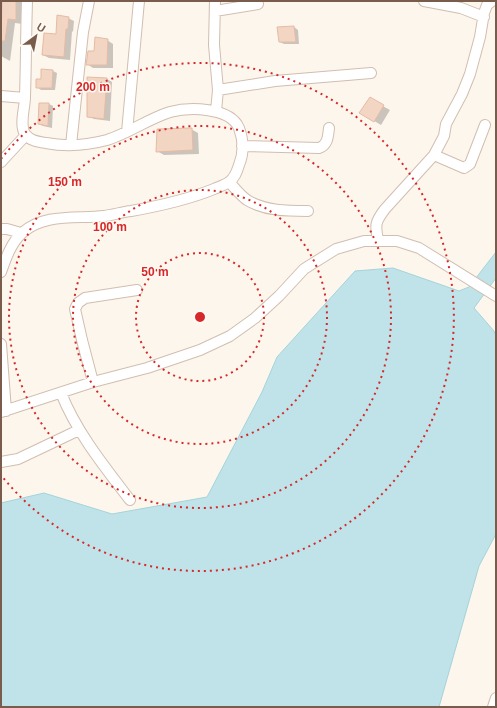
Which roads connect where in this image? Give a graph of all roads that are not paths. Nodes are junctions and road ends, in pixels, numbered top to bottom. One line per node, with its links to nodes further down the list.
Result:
1 (27, 1): 12 (street)
2 (89, 1): 18 (street)
3 (139, 1): 16 (street)
4 (424, 1): 8 (street)
5 (492, 1): 8 (street)
6 (258, 4): 7 (street)
7 (215, 6): 10 (street)
8 (484, 17): 20 (street)
9 (371, 72): 10 (street)
10 (218, 90): 13 (street)
11 (1, 96): 12 (street)
12 (25, 98): 17 (street)
13 (216, 111): 16 (street); 19 (street)
14 (485, 125): 20 (street)
15 (329, 128): 19 (street)
16 (128, 132): 18 (street)
17 (26, 135): 18 (street); 21 (street)
18 (71, 145)
19 (242, 146): 22 (street)
20 (434, 155): 26 (street)
21 (1, 162)
22 (229, 182): 23 (street); 25 (street)
23 (308, 211)
24 (1, 229): 25 (street)
25 (22, 233): 27 (street)
26 (378, 240): 29 (street); 31 (street)
27 (1, 272)
28 (138, 290): 31 (street)
29 (492, 293)
30 (1, 344): 33 (street)
31 (93, 382): 32 (street)
32 (61, 392): 33 (street); 34 (street)
33 (3, 412)
34 (79, 430): 35 (street); 36 (street)
35 (1, 462)
36 (130, 500)
37 (496, 698): 38 (street)
38 (493, 707)

